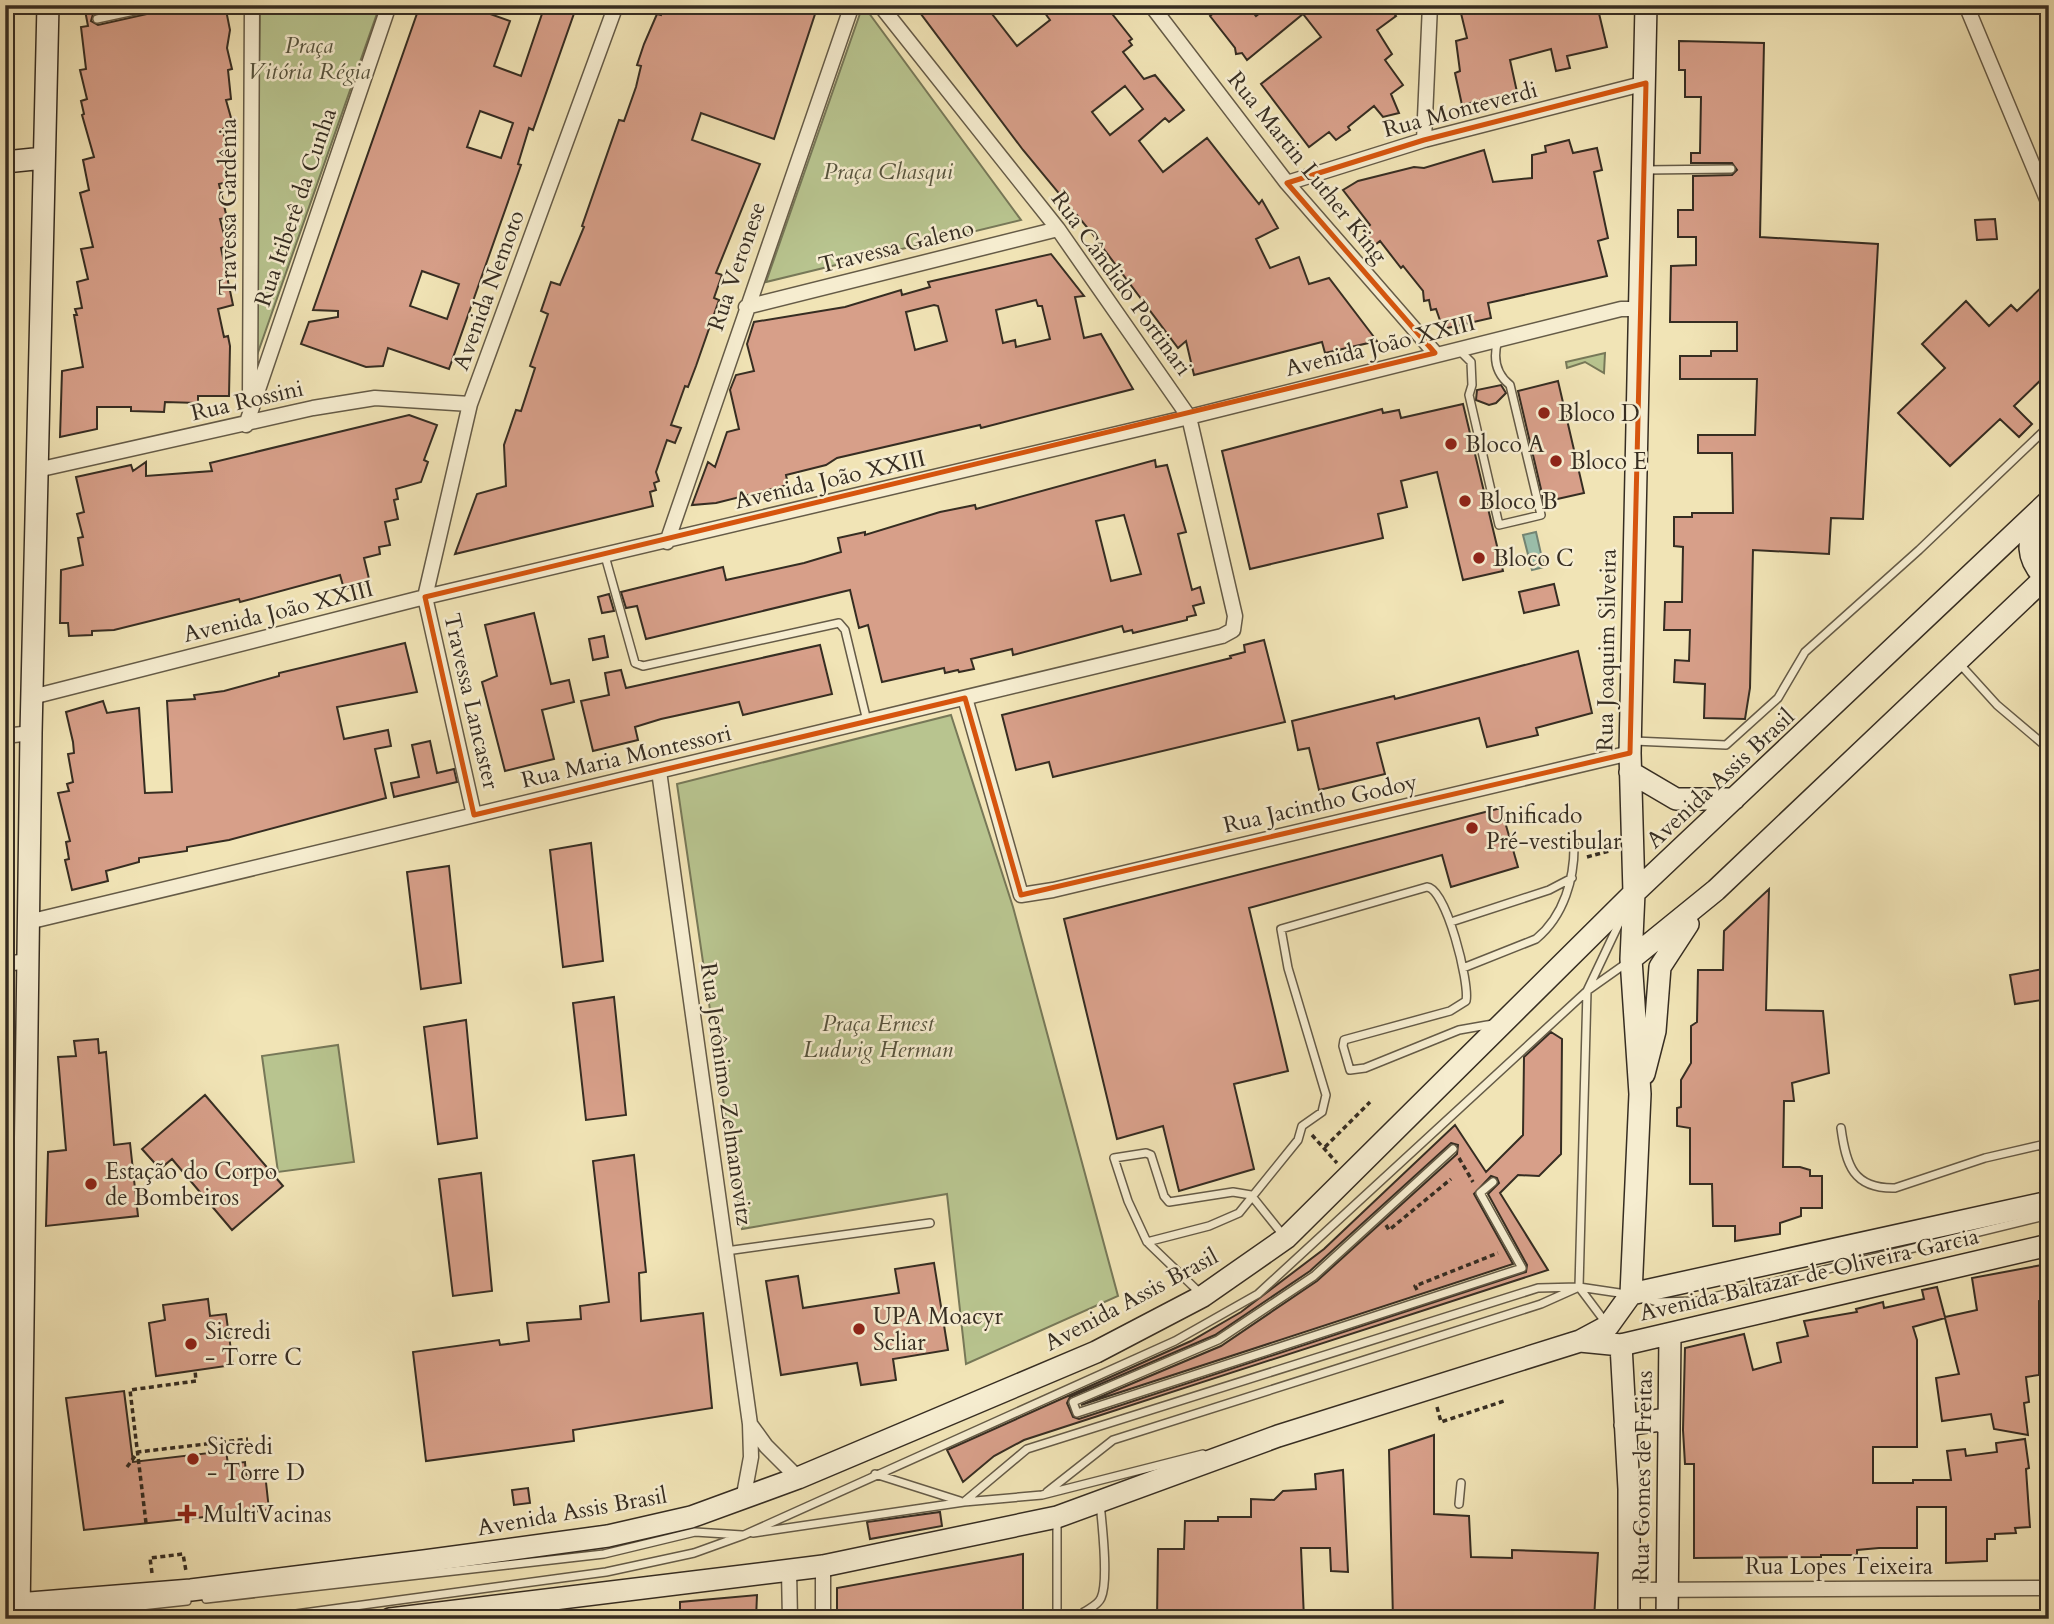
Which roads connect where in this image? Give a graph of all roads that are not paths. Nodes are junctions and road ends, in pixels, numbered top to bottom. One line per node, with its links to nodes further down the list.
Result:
1 (48, 5): 15 (main road)
2 (162, 5): 12 (lane)
3 (252, 5): 31 (street, Travessa Gardênia)
4 (388, 5): 31 (street, Rua Itiberê da Cunha)
5 (616, 5): 30 (street, Avenida Nemoto)
6 (852, 5): 22 (street, Rua Veronese)
7 (880, 5): 21 (street, Rua Cândido Portinari)
8 (1151, 5): 19 (street, Rua Martin Luther King)
9 (1646, 5): 13 (main road, Rua Joaquim Silveira)
10 (1966, 5): 20 (street)
11 (1428, 7): 14 (street)
12 (97, 19)
13 (1646, 83): 14 (street, Rua Monteverdi); 18 (main road, Rua Joaquim Silveira)
14 (1424, 140): 19 (street, Rua Monteverdi)
15 (44, 158): 16 (main road); 35 (main road)
16 (5, 163)
17 (1731, 169): 18 (lane)
18 (1643, 170): 23 (main road, Rua Joaquim Silveira)
19 (1287, 183): 27 (street, Rua Martin Luther King)
20 (2049, 204)
21 (1058, 229): 22 (street, Travessa Galeno); 32 (street, Rua Cândido Portinari)
22 (746, 307): 37 (street, Rua Veronese)
23 (1638, 310): 24 (street, Avenida João XXIII); 49 (main road, Rua Joaquim Silveira)
24 (1498, 339): 25 (street, Avenida João XXIII); 28 (lane)
25 (1478, 343): 26 (street, Avenida João XXIII); 28 (lane); 29 (lane)
26 (1455, 348): 27 (street, Avenida João XXIII); 29 (lane)
27 (1435, 353): 32 (street, Avenida João XXIII)
28 (1494, 358): 29 (lane)
29 (1471, 362)
30 (470, 404): 33 (street, Rua Rossini); 40 (street, Avenida Nemoto)
31 (249, 408): 33 (street, Rua Itiberê da Cunha)
32 (1189, 417): 37 (street, Avenida João XXIII); 41 (street, Rua Cândido Portinari)
33 (246, 425): 35 (street, Rua Rossini)
34 (2049, 426): 49 (lane)
35 (37, 470): 43 (main road)
36 (2044, 506): 39 (main road); 51 (main road, Avenida Assis Brasil)
37 (667, 542): 38 (street, Avenida João XXIII)
38 (605, 556): 40 (street, Avenida João XXIII); 45 (lane)
39 (2047, 576): 42 (main road)
40 (425, 597): 43 (street, Avenida João XXIII); 52 (street, Travessa Lancaster)
41 (1233, 629): 44 (street, Rua Maria Montessori)
42 (1957, 661): 48 (lane); 55 (main road)
43 (32, 696): 46 (main road)
44 (965, 698): 45 (street, Rua Maria Montessori); 49 (street, Rua Jacintho Godoy)
45 (867, 721): 50 (street, Rua Maria Montessori)
46 (31, 733): 47 (street); 57 (main road)
47 (5, 736)
48 (2049, 749)
49 (1630, 756): 51 (main road); 56 (main road, Rua Joaquim Silveira)
50 (659, 771): 52 (street, Rua Maria Montessori); 78 (street, Rua Jerônimo Zelmanovitz)
51 (1734, 799): 56 (main road, Avenida Assis Brasil)
52 (474, 815): 57 (street, Rua Maria Montessori)
53 (1574, 842): 54 (lane)
54 (1573, 878): 58 (lane); 62 (lane)
55 (1716, 890): 59 (main road); 65 (main road)
56 (1634, 892): 59 (main road, Rua Joaquim Silveira); 63 (lane); 64 (main road, Avenida Assis Brasil)
57 (28, 922): 60 (main road)
58 (1451, 922): 62 (lane); 71 (lane)
59 (1631, 959): 63 (lane); 65 (main road, Rua Joaquim Silveira)
60 (28, 961): 61 (street); 69 (main road)
61 (5, 964)
62 (1463, 968): 64 (lane)
63 (1587, 991): 79 (lane); 91 (lane)
64 (1501, 1022): 75 (main road, Avenida Assis Brasil)
65 (1640, 1094): 80 (main road, Rua Joaquim Silveira)
66 (1841, 1128): 67 (lane)
67 (2049, 1148)
68 (1453, 1149): 70 (lane)
69 (15, 1155): 86 (main road)
70 (1493, 1182)
71 (1251, 1195): 75 (lane); 76 (lane); 76 (lane)
72 (2049, 1202): 80 (main road, Avenida Baltazar de Oliveira Garcia)
73 (2049, 1215): 80 (lane)
74 (930, 1223): 78 (lane)
75 (1286, 1238): 81 (main road, Avenida Assis Brasil)
76 (1147, 1242): 81 (lane)
77 (2049, 1245): 83 (main road, Avenida Baltazar de Oliveira Garcia)
78 (726, 1251): 87 (street, Rua Jerônimo Zelmanovitz)
79 (1578, 1287): 80 (lane); 82 (lane); 94 (lane); 97 (lane)
80 (1631, 1294): 82 (main road)
81 (1203, 1296): 92 (main road, Avenida Assis Brasil)
82 (1608, 1326): 84 (main road); 85 (lane)
83 (1670, 1334): 85 (main road, Avenida Baltazar de Oliveira Garcia); 89 (main road, Rua Gomes de Freitas)
84 (1580, 1341): 85 (main road, Avenida Baltazar de Oliveira Garcia); 90 (main road)
85 (1621, 1345): 88 (main road, Rua Gomes de Freitas)
86 (13, 1393): 106 (main road)
87 (750, 1424): 92 (street, Rua Jerônimo Zelmanovitz); 95 (street, Rua Jerônimo Zelmanovitz)
88 (1625, 1425): 89 (main road); 104 (main road, Rua Gomes de Freitas)
89 (1669, 1427): 105 (main road, Rua Gomes de Freitas)
90 (1278, 1436): 94 (lane); 96 (main road)
91 (874, 1474): 97 (lane); 100 (lane)
92 (797, 1478): 95 (main road, Avenida Assis Brasil)
93 (1461, 1483): 98 (lane)
94 (1042, 1495): 97 (lane)
95 (743, 1500): 106 (main road, Avenida Assis Brasil)
96 (1100, 1502): 99 (main road); 113 (lane)
97 (964, 1503): 100 (lane)
98 (1459, 1504)
99 (1057, 1517): 101 (main road); 112 (lane)
100 (744, 1535): 106 (lane); 108 (lane)
101 (823, 1566): 102 (main road); 111 (street)
102 (789, 1571): 107 (main road); 110 (street)
103 (2049, 1588): 105 (street, Rua Lopes Teixeira)
104 (1629, 1590): 105 (street, Rua Lopes Teixeira); 114 (main road, Rua Gomes de Freitas)
105 (1667, 1590): 115 (main road, Rua Gomes de Freitas)
106 (16, 1612)
107 (420, 1617): 109 (main road)
108 (259, 1619)
109 (390, 1619)
110 (790, 1619)
111 (822, 1619)
112 (1057, 1619)
113 (1082, 1619)
114 (1629, 1619)
115 (1667, 1619)

